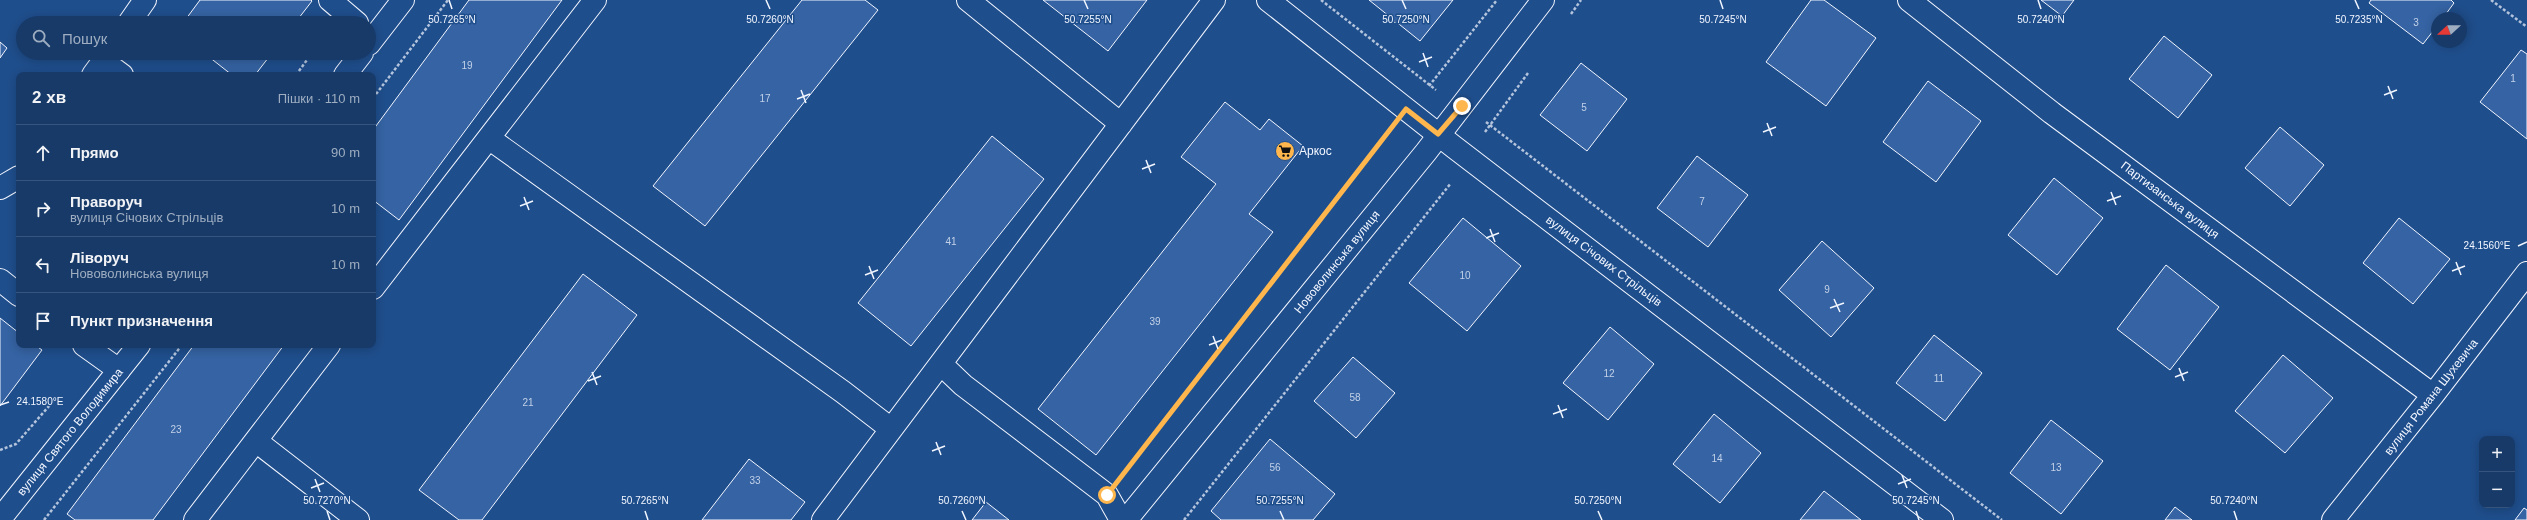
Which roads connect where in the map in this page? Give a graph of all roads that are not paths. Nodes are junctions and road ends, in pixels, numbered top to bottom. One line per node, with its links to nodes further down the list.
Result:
1 (145, 0): 10 (street)
2 (330, 0): 11 (street)
3 (403, 0): 12 (street)
4 (595, 0): 19 (street)
5 (968, 0): 17 (street)
6 (1214, 0): 17 (street)
7 (1268, 0): 18 (street, вулиця Січових Стрільців)
8 (1543, 0): 18 (street, Нововолинська вулиця)
9 (1909, 0): 31 (street, Партизанська вулиця)
10 (134, 16)
11 (349, 16)
12 (376, 32)
13 (356, 60): 16 (street)
14 (102, 63): 15 (street)
15 (117, 72)
16 (348, 72)
17 (1120, 124): 29 (street)
18 (1438, 134): 39 (street, Нововолинська вулиця); 40 (street, вулиця Січових Стрільців)
19 (490, 139): 24 (street); 32 (street)
20 (16, 179): 21 (street)
21 (0, 188)
22 (2527, 273): 31 (street, вулиця Романа Шухевича)
23 (0, 280): 25 (street)
24 (376, 284)
25 (16, 293)
26 (88, 348): 30 (street)
27 (137, 348): 30 (street, вулиця Святого Володимира)
28 (327, 348): 33 (street)
29 (940, 364): 32 (street); 38 (street)
30 (119, 370): 34 (street, вулиця Святого Володимира)
31 (2434, 395): 41 (street, вулиця Романа Шухевича)
32 (891, 430): 37 (street)
33 (256, 440): 35 (street); 36 (street)
34 (6, 517)
35 (195, 520)
36 (358, 520)
37 (823, 520)
38 (1121, 520)
39 (1126, 520)
40 (1942, 520)
41 (2333, 520)

